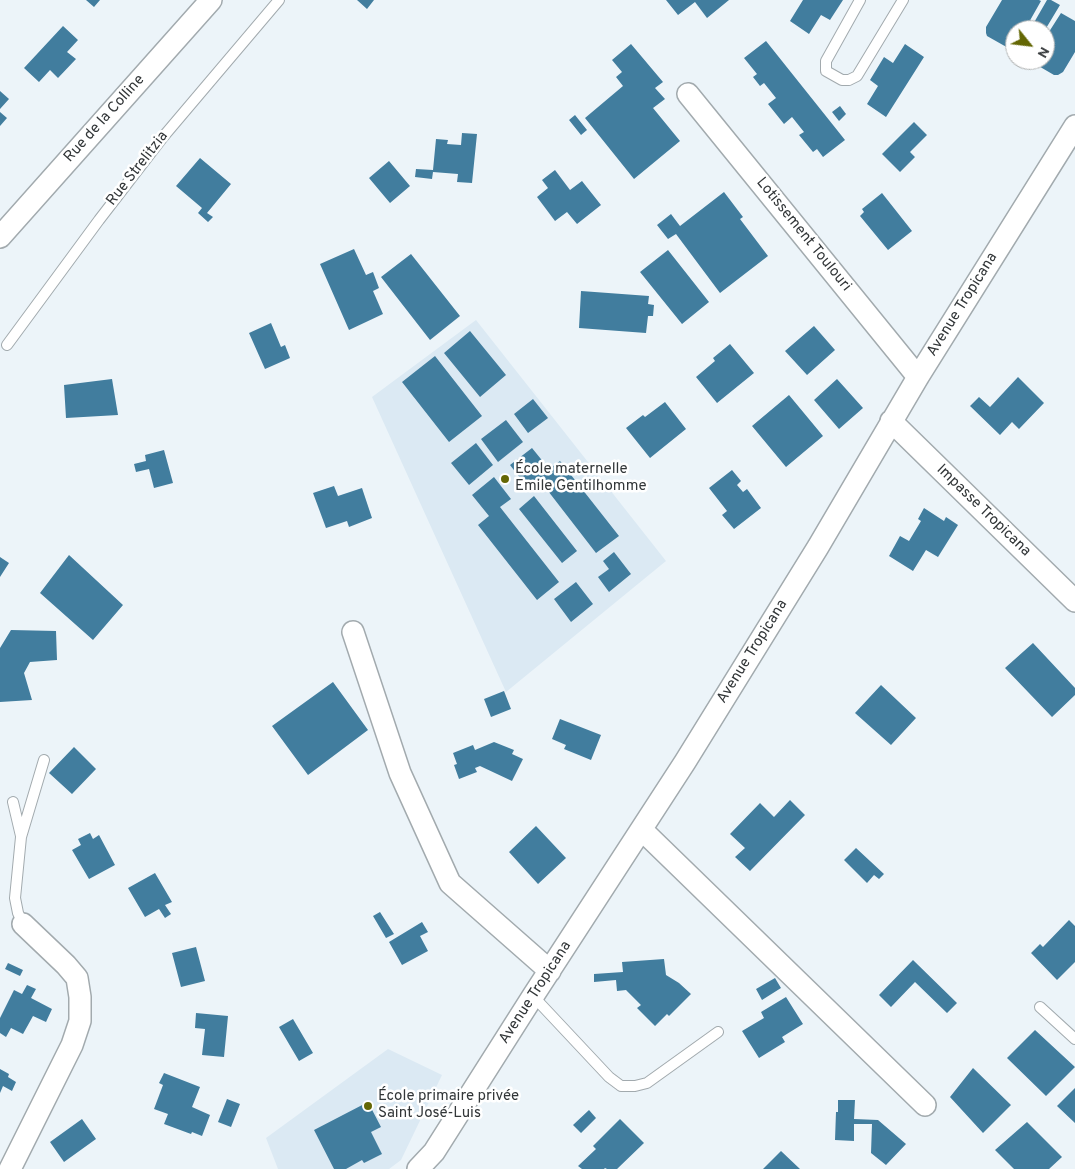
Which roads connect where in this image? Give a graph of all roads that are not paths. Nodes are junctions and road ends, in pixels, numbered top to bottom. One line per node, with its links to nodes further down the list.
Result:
1 (211, 0): 7 (street, Rue de la Colline)
2 (279, 0): 8 (lane, Rue Strelitzia)
3 (860, 0): 4 (lane)
4 (902, 0)
5 (688, 94): 9 (street, Lotissement Toulouri)
6 (1075, 126): 9 (street, Avenue Tropicana)
7 (0, 237)
8 (7, 345)
9 (918, 377): 10 (street, Avenue Tropicana)
10 (892, 421): 11 (street, Impasse Tropicana); 15 (street, Avenue Tropicana)
11 (1075, 601)
12 (353, 632): 18 (street)
13 (44, 760): 16 (lane)
14 (14, 802): 16 (lane)
15 (642, 830): 18 (street, Avenue Tropicana); 23 (street)
16 (21, 837): 17 (lane)
17 (23, 924): 24 (street)
18 (550, 971): 19 (street, Avenue Tropicana)
19 (533, 996): 21 (lane); 25 (street, Avenue Tropicana)
20 (1040, 1007): 22 (lane)
21 (718, 1032)
22 (1075, 1039)
23 (925, 1105)
24 (10, 1169)
25 (418, 1169)

